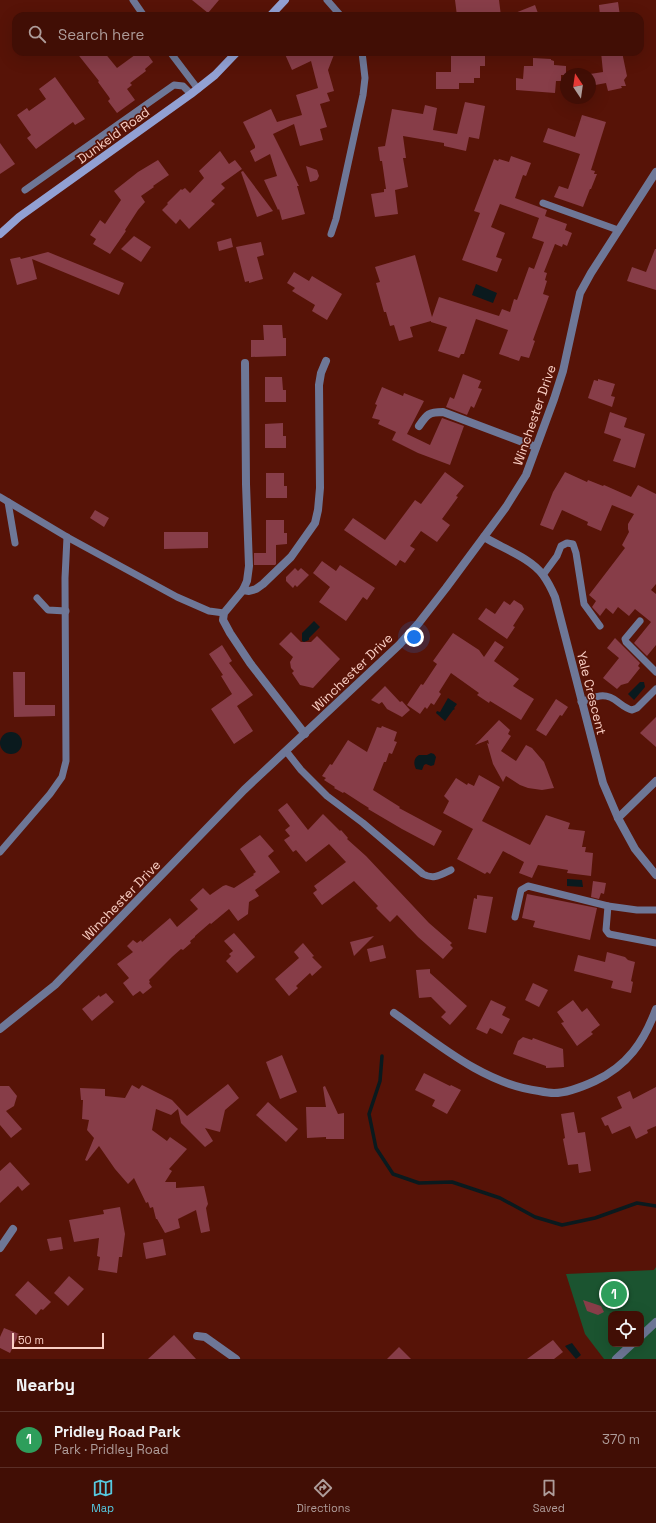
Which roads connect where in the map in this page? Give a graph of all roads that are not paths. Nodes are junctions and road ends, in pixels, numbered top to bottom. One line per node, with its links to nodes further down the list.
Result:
1 (133, 0): 4 (lane)
2 (285, 0): 5 (main road)
3 (327, 0): 6 (lane)
4 (141, 12)
5 (274, 12)
6 (338, 12)
7 (172, 56): 10 (lane)
8 (233, 56): 10 (main road, Dunkeld Road)
9 (363, 56): 16 (lane)
10 (195, 92): 12 (lane); 15 (main road, Dunkeld Road)
11 (656, 172): 14 (street, Winchester Drive)
12 (25, 190)
13 (544, 203): 14 (lane)
14 (618, 230): 20 (street, Winchester Drive)
15 (0, 234)
16 (331, 234)
17 (326, 361): 27 (street)
18 (245, 363): 27 (street)
19 (419, 426): 20 (street)
20 (536, 447): 24 (street, Winchester Drive)
21 (0, 497): 22 (lane)
22 (8, 502): 23 (lane); 25 (lane)
23 (67, 537): 29 (lane); 30 (lane)
24 (484, 537): 26 (street, Yale Crescent); 36 (street, Winchester Drive)
25 (15, 543)
26 (543, 575): 32 (lane); 35 (street, Yale Crescent)
27 (243, 590): 30 (street)
28 (37, 598): 29 (lane)
29 (66, 611): 40 (lane)
30 (224, 613): 36 (street)
31 (640, 621): 33 (lane)
32 (600, 626)
33 (656, 672)
34 (656, 689): 35 (lane)
35 (581, 702): 39 (street, Yale Crescent)
36 (304, 734): 37 (street, Winchester Drive)
37 (286, 751): 41 (lane); 49 (street, Winchester Drive)
38 (656, 781): 39 (street)
39 (618, 818): 42 (street, Yale Crescent)
40 (0, 852)
41 (450, 870)
42 (656, 875)
43 (608, 906): 44 (lane); 45 (lane); 46 (lane)
44 (656, 910)
45 (515, 917)
46 (656, 943)
47 (656, 1009): 48 (street)
48 (394, 1013)
49 (0, 1029)
50 (13, 1229): 51 (street)
51 (0, 1248)
52 (656, 1322): 53 (street)
53 (644, 1333)
54 (197, 1336): 56 (street)
55 (629, 1347): 57 (street)
56 (236, 1359)
57 (616, 1359)

